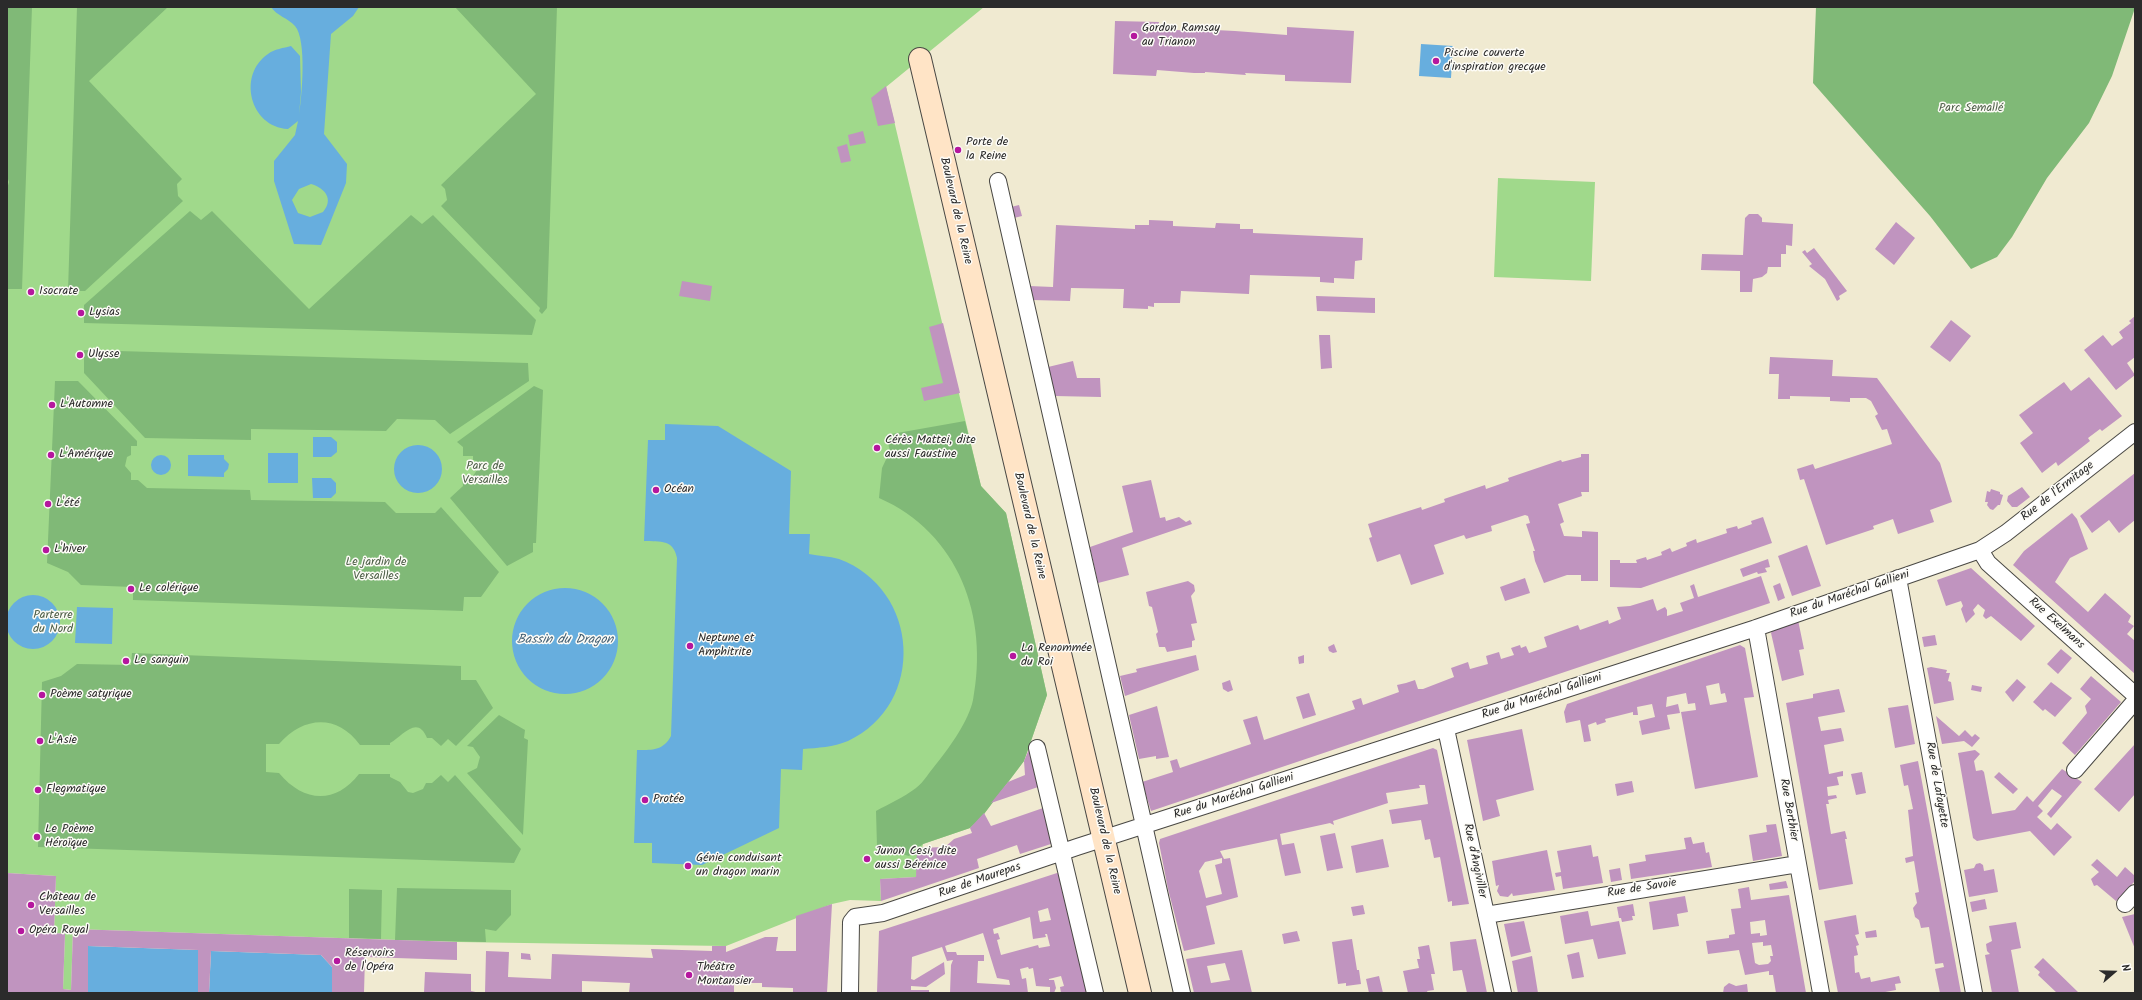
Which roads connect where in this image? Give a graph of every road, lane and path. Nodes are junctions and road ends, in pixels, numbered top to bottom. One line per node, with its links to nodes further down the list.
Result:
1 (920, 59): 13 (street, Boulevard de la Reine)
2 (998, 181): 12 (street)
3 (2135, 432): 4 (street, Rue de l'Ermitage)
4 (1980, 550): 5 (street, Rue du Maréchal Gallieni); 7 (street, Rue Exelmans)
5 (1898, 578): 6 (street, Rue du Maréchal Gallieni); 23 (street, Rue de Lafayette)
6 (1756, 628): 9 (street, Rue du Maréchal Gallieni); 15 (street, Rue Berthier)
7 (2135, 695)
8 (2135, 701): 11 (street)
9 (1446, 729): 12 (street, Rue du Maréchal Gallieni); 16 (street, Rue d'Angiviller)
10 (1037, 748): 14 (street)
11 (2076, 770)
12 (1143, 826): 13 (street, Rue du Maréchal Gallieni); 20 (street)
13 (1103, 839): 14 (street, Rue de Maurepas); 19 (street, Boulevard de la Reine)
14 (1062, 853): 17 (street, Rue de Maurepas); 18 (street)
15 (1798, 864): 16 (street, Rue de Savoie); 22 (street, Rue Berthier)
16 (1486, 915): 21 (street, Rue d'Angiviller)
17 (850, 993)
18 (1095, 993)
19 (1140, 993)
20 (1182, 993)
21 (1503, 993)
22 (1821, 993)
23 (1974, 993)

